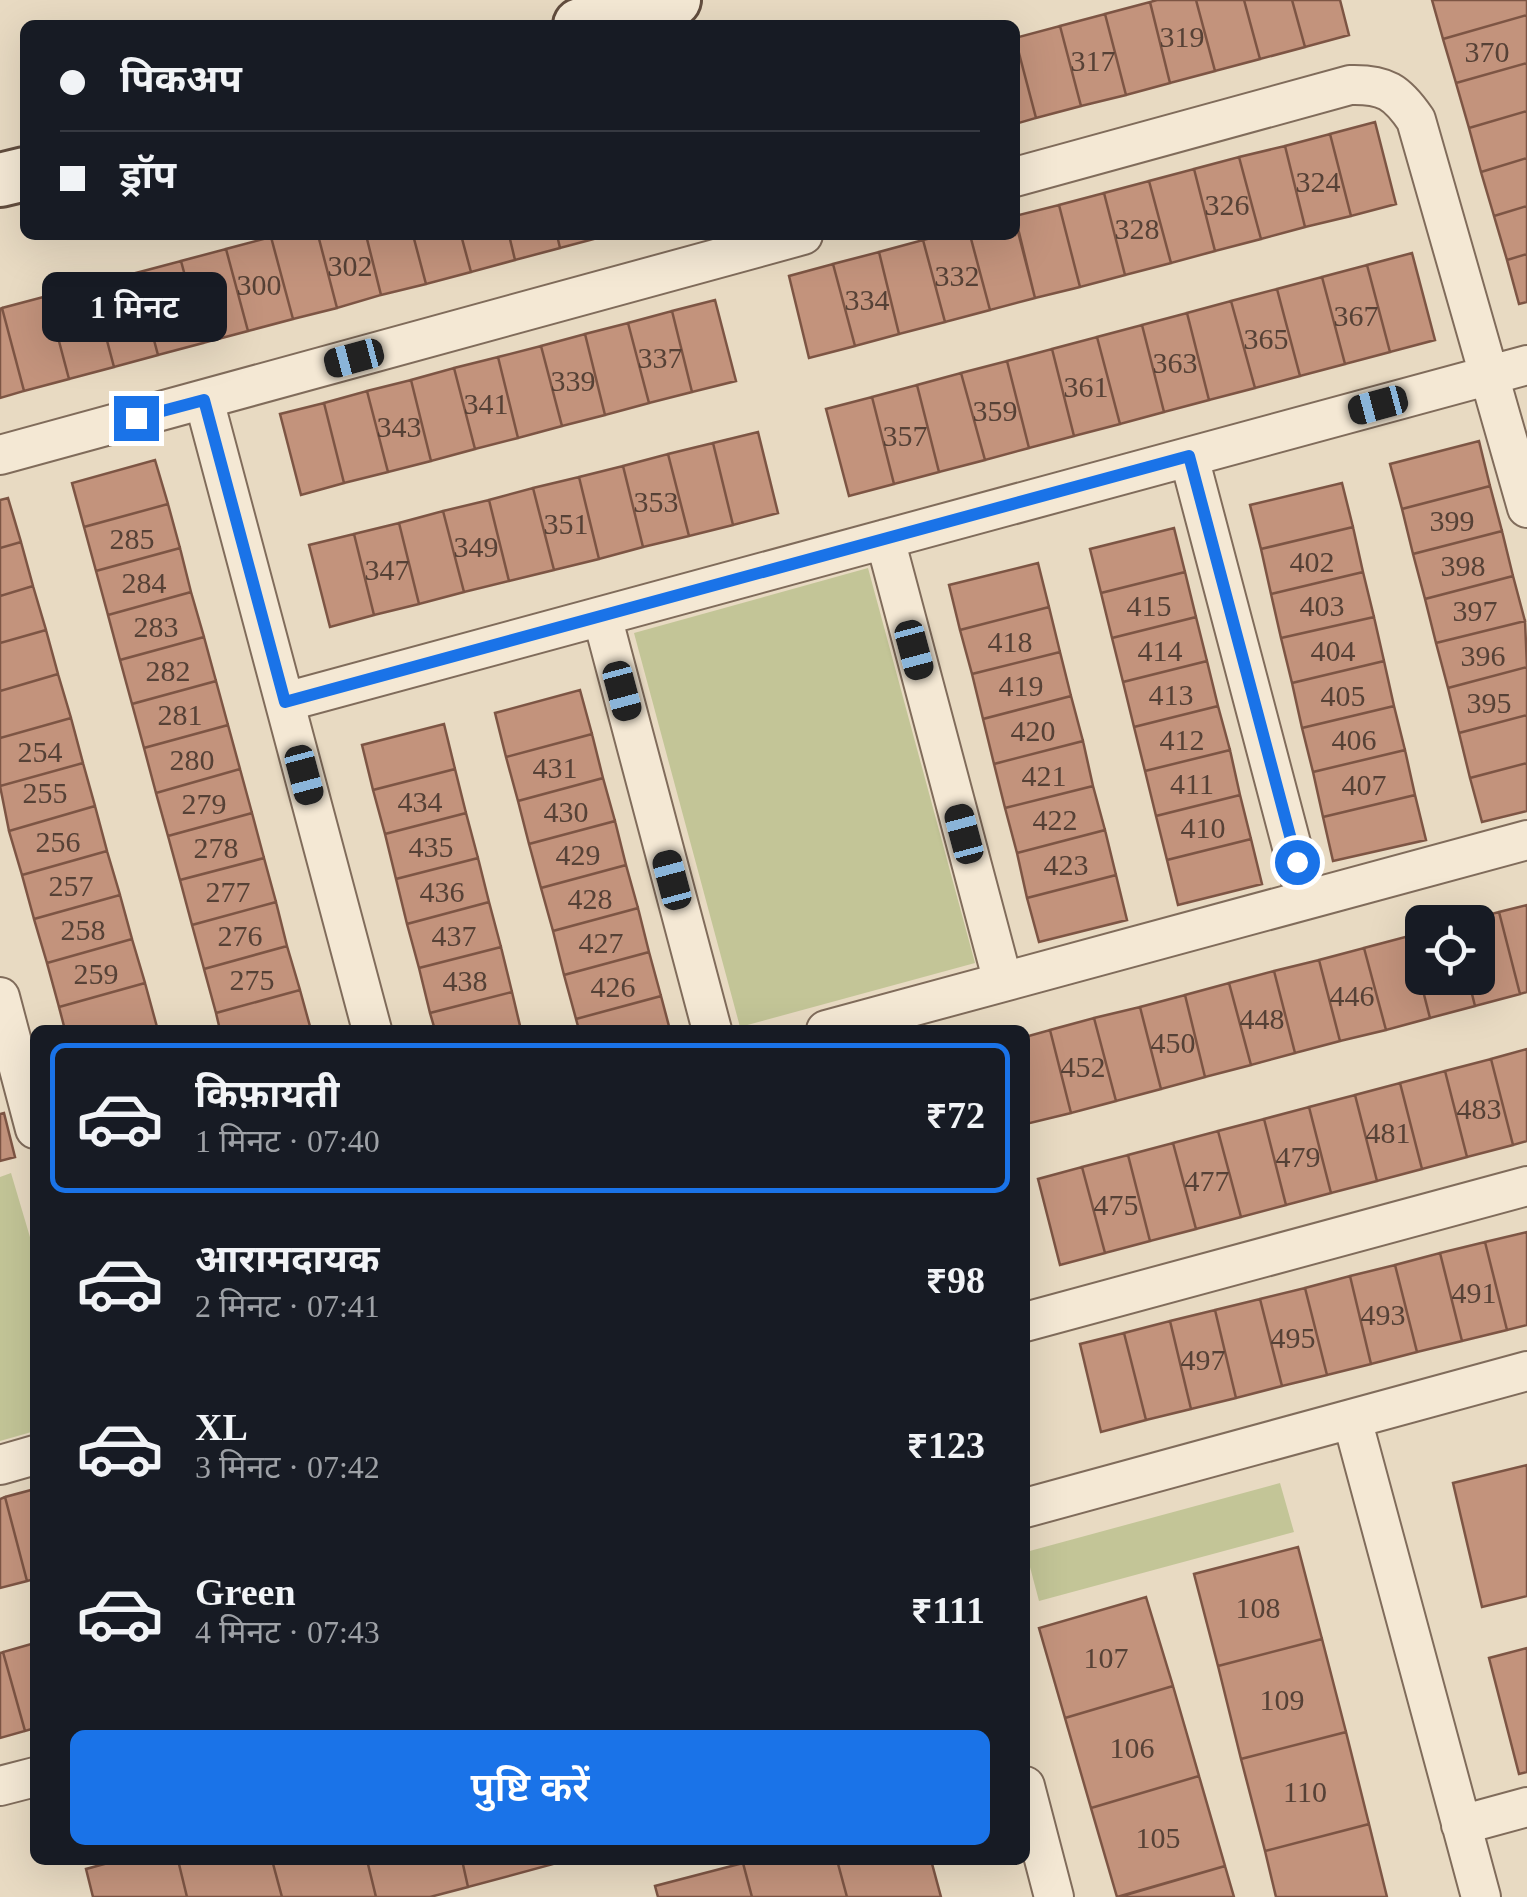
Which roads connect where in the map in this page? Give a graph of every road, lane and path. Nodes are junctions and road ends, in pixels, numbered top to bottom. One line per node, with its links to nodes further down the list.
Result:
1 (674, 0): 2 (main road)
2 (599, 20)
3 (1020, 176): 5 (street)
4 (786, 240): 6 (street)
5 (1509, 370): 8 (street); 9 (street)
6 (204, 400): 7 (street); 12 (street)
7 (0, 456)
8 (1189, 456): 10 (street); 14 (street)
9 (1527, 508)
10 (884, 539): 11 (street); 15 (street)
11 (602, 616): 12 (street); 18 (street)
12 (285, 702): 17 (street)
13 (1527, 840): 14 (street)
14 (1306, 900): 15 (street)
15 (1003, 982): 19 (street)
16 (0, 998): 20 (street)
17 (371, 1025)
18 (711, 1025)
19 (844, 1025)
20 (30, 1110)
21 (1527, 1186): 22 (street)
22 (1030, 1321)
23 (1527, 1371): 24 (street)
24 (1352, 1418): 27 (street); 32 (street)
25 (30, 1457): 26 (street)
26 (0, 1465)
27 (1030, 1507)
28 (30, 1777): 29 (street)
29 (0, 1786)
30 (1030, 1805): 33 (street)
31 (1527, 1807): 32 (street)
32 (1461, 1825): 34 (street)
33 (1054, 1897)
34 (1480, 1897)

